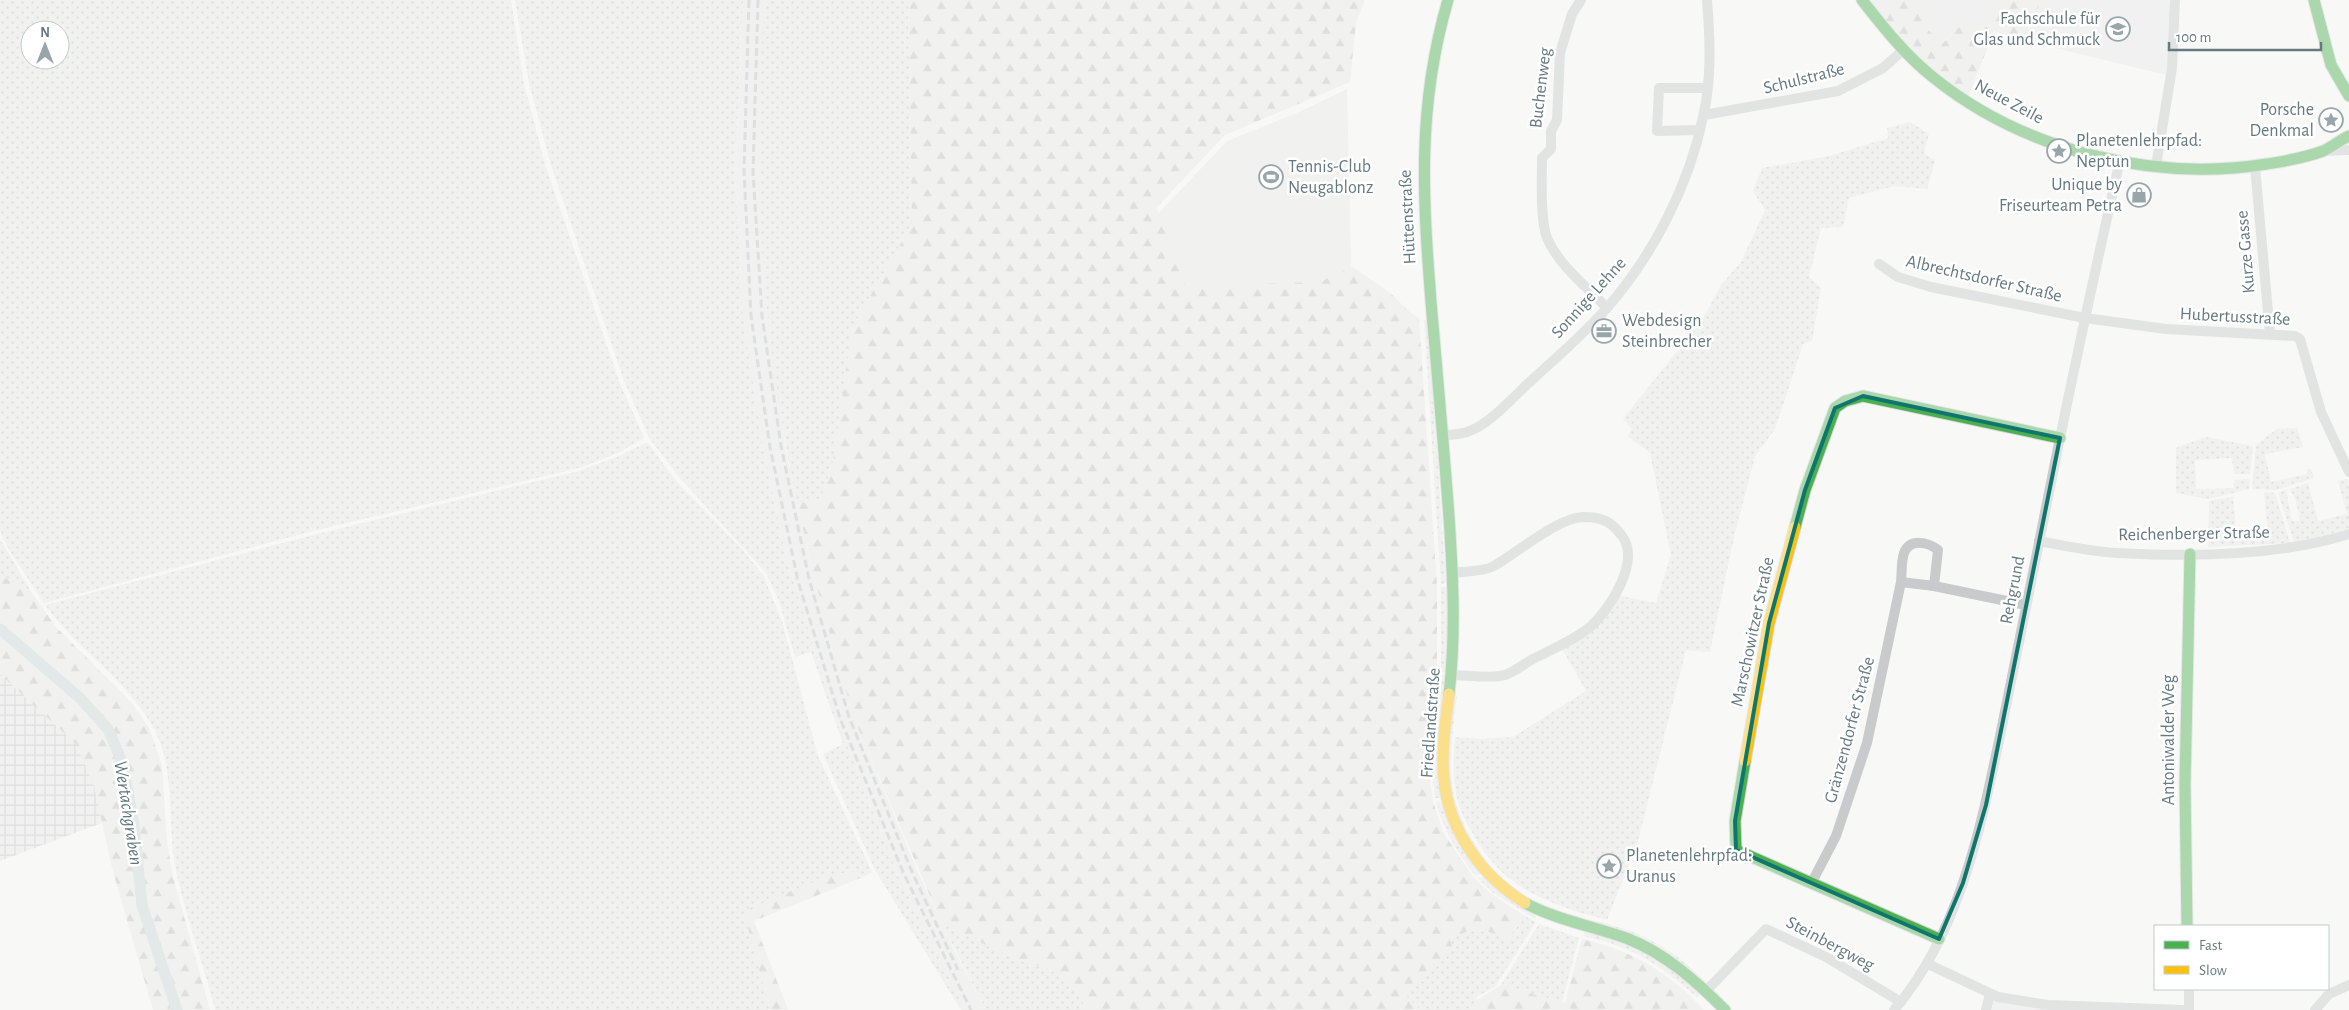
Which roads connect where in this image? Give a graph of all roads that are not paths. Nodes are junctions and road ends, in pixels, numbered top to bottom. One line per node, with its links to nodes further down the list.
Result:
1 (1448, 0): 22 (street, Hüttenstraße)
2 (1581, 0): 19 (street, Buchenweg)
3 (1708, 0): 8 (street, Sonnige Lehne)
4 (1862, 0): 7 (street, Neue Zeile)
5 (2175, 0): 16 (street)
6 (2314, 0): 9 (street)
7 (1902, 51): 10 (street, Schulstraße); 15 (street, Neue Zeile)
8 (1707, 88): 10 (street, Sonnige Lehne); 11 (street)
9 (2349, 96)
10 (1704, 115): 11 (street, Sonnige Lehne)
11 (1700, 130): 19 (street, Sonnige Lehne)
12 (2349, 136): 14 (street, Neue Zeile)
13 (2349, 150): 14 (street, Neue Zeile)
14 (2323, 151): 17 (street, Neue Zeile)
15 (2120, 160): 16 (street, Neue Zeile); 20 (street, Rehgrund)
16 (2156, 166): 17 (street, Neue Zeile)
17 (2255, 167): 21 (street, Kurze Gasse)
18 (1880, 264): 20 (street, Albrechtsdorfer Straße)
19 (1607, 308): 22 (street, Sonnige Lehne)
20 (2085, 318): 21 (street, Hubertusstraße); 23 (street, Rehgrund)
21 (2270, 334): 24 (street, Hubertusstraße)
22 (1442, 435): 28 (street, Friedlandstraße)
23 (2060, 438): 26 (street, Rehgrund); 33 (street, Marschowitzer Straße)
24 (2349, 472)
25 (2348, 536): 27 (street, Reichenberger Straße)
26 (2039, 541): 27 (street, Reichenberger Straße); 31 (street, Rehgrund)
27 (2190, 554): 34 (street, Antoniwalder Weg)
28 (1453, 573): 32 (street, Friedlandstraße); 32 (street)
29 (1901, 582): 30 (street); 30 (street, Gränzendorfer Straße); 33 (street, Gränzendorfer Straße)
30 (1934, 586): 31 (street)
31 (2026, 605): 35 (street, Rehgrund)
32 (1452, 674): 38 (street, Friedlandstraße)
33 (1812, 882): 35 (street, Marschowitzer Straße)
34 (2187, 925)
35 (1939, 939): 36 (street, Rehgrund)
36 (1928, 964): 40 (street); 41 (street, Rehgrund)
37 (2349, 985): 46 (street)
38 (1706, 990): 41 (street, Steinbergweg); 42 (street, Friedlandstraße)
39 (2189, 990): 45 (street)
40 (1990, 994): 43 (street); 44 (street)
41 (1898, 1006)
42 (1725, 1010)
43 (1986, 1010)
44 (2183, 1010)
45 (2190, 1010)
46 (2314, 1010)

